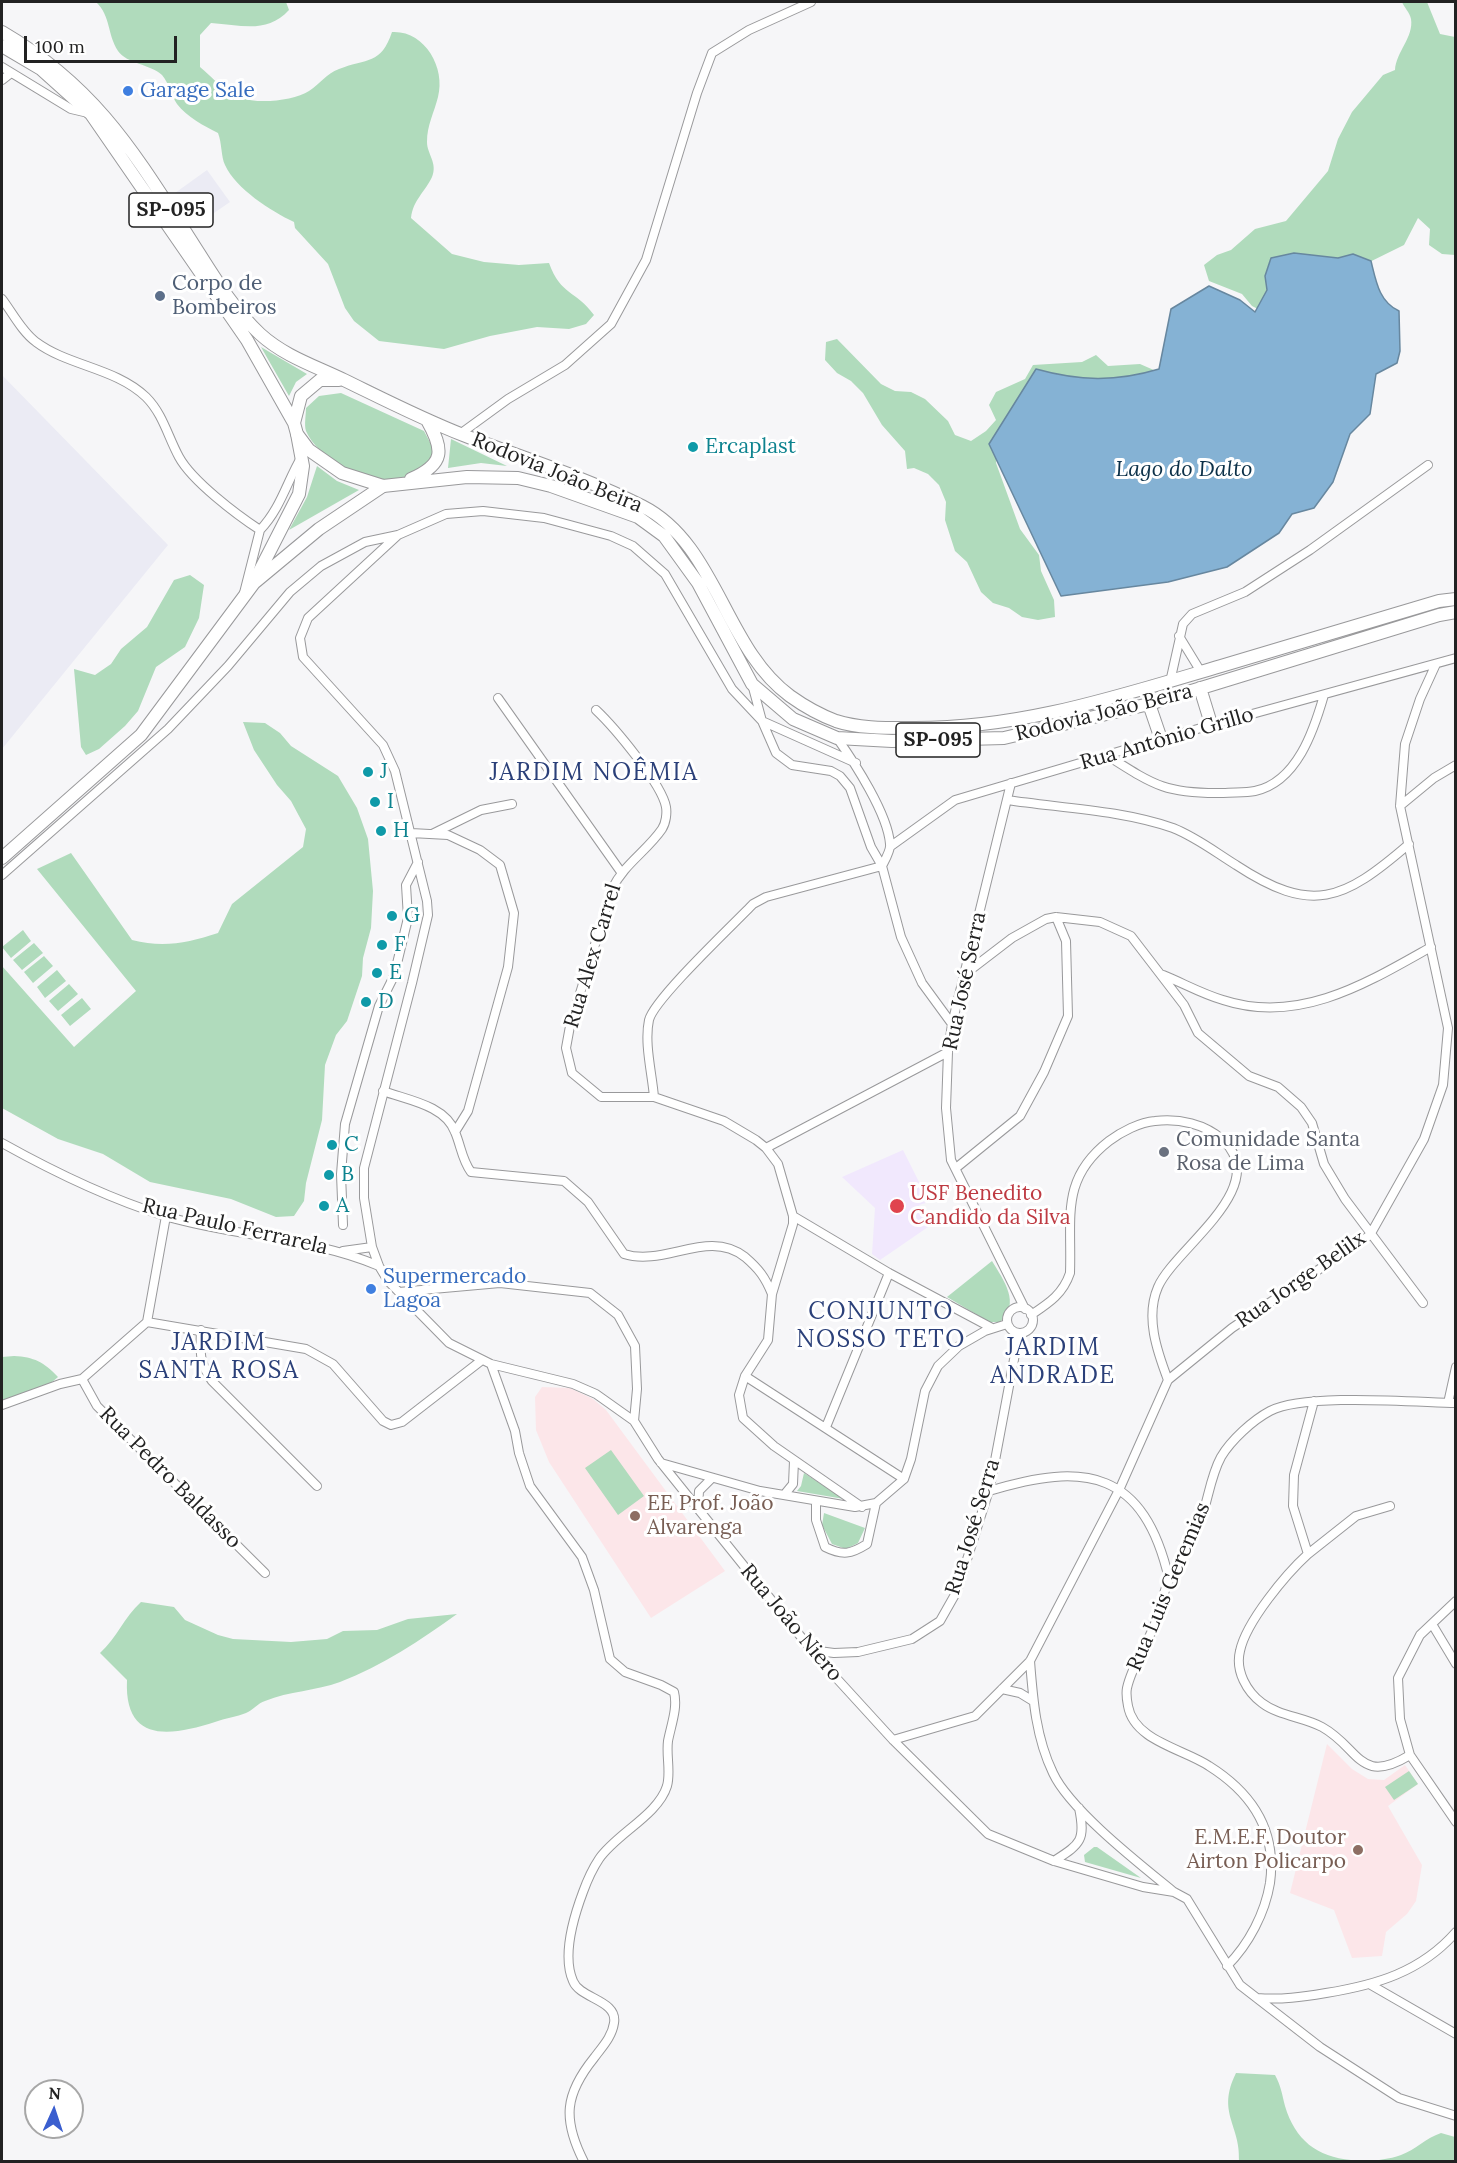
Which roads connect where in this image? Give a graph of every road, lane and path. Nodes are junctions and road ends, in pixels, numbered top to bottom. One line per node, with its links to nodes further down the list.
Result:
1 (811, 2): 12 (street)
2 (2, 32): 9 (main road, SP-095)
3 (2, 46): 7 (main road, SP-095)
4 (2, 67): 5 (street)
5 (11, 73): 6 (street); 7 (street)
6 (2, 80)
7 (91, 114): 11 (main road, Rodovia João Beira / SP-095)
8 (2, 299): 17 (street)
9 (344, 380): 10 (main road, Rodovia João Beira / SP-095); 11 (main road)
10 (427, 420): 12 (main road, Rodovia João Beira / SP-095); 15 (main road)
11 (296, 428): 13 (main road); 16 (main road, Rodovia João Beira / SP-095)
12 (460, 434): 27 (main road, Rodovia João Beira / SP-095)
13 (302, 456): 17 (street); 19 (main road)
14 (1428, 465): 23 (street)
15 (402, 483): 16 (main road, Rodovia João Beira / SP-095); 28 (main road, Rodovia João Beira / SP-095)
16 (383, 486): 19 (main road)
17 (260, 530): 20 (street)
18 (398, 535): 34 (street); 45 (street, Rua João Niero); 53 (street)
19 (254, 583): 20 (main road)
20 (243, 597): 49 (main road)
21 (1455, 598): 26 (main road, Rodovia João Beira / SP-095)
22 (1455, 612): 29 (main road, Rodovia João Beira / SP-095)
23 (1179, 636): 26 (street); 27 (street)
24 (1455, 658): 25 (street, Rua Antônio Grillo)
25 (1436, 664): 30 (street, Rua Antônio Grillo); 44 (street, Rua Jorge Belilx)
26 (1201, 672): 27 (main road, Rodovia João Beira / SP-095)
27 (1170, 682)
28 (752, 684): 34 (street); 36 (main road, Rodovia João Beira / SP-095)
29 (1200, 688): 32 (main road, Rodovia João Beira / SP-095); 35 (main road)
30 (1324, 694): 35 (street, Rua Antônio Grillo); 38 (street)
31 (498, 698): 52 (street)
32 (1149, 704): 36 (main road, Rodovia João Beira / SP-095); 37 (main road)
33 (596, 710): 52 (street, Rua Alex Carrel)
34 (762, 721): 39 (street); 51 (street)
35 (1212, 727): 37 (street, Rua Antônio Grillo)
36 (837, 738): 39 (street)
37 (1161, 739): 38 (street, Rua Antônio Grillo)
38 (1108, 756): 41 (street, Rua Antônio Grillo)
39 (855, 763): 48 (street)
40 (1455, 765): 44 (street)
41 (1011, 783): 42 (street, Rua José Serra); 48 (street, Rua Antônio Grillo)
42 (1007, 800): 47 (street); 56 (street, Rua José Serra)
43 (512, 804): 46 (street)
44 (1400, 806): 47 (street, Rua Jorge Belilx)
45 (411, 833): 46 (street); 50 (street, Rua João Niero)
46 (430, 834): 62 (street)
47 (1409, 844): 55 (street, Rua Jorge Belilx)
48 (891, 846): 51 (street)
49 (2, 858)
50 (418, 862): 60 (street, Rua João Niero); 68 (street)
51 (882, 866): 58 (street); 61 (street)
52 (621, 872): 61 (street, Rua Alex Carrel)
53 (2, 875)
54 (1056, 916): 56 (street); 57 (street); 65 (street)
55 (1431, 947): 57 (street); 69 (street, Rua Jorge Belilx)
56 (965, 974): 58 (street, Rua José Serra)
57 (1162, 975): 69 (street)
58 (952, 1024): 59 (street, Rua José Serra)
59 (948, 1052): 64 (street); 65 (street, Rua José Serra)
60 (383, 1091): 62 (street); 70 (street, Rua João Niero)
61 (654, 1097): 64 (street, Rua Alex Carrel)
62 (455, 1132): 75 (street)
63 (2, 1143): 66 (street, Rua Paulo Ferrarela)
64 (766, 1148): 67 (street, Rua Alex Carrel)
65 (956, 1168): 77 (street, Rua José Serra)
66 (166, 1216): 71 (street, Rua Paulo Ferrarela); 78 (street)
67 (793, 1216): 73 (street); 75 (street, Rua Alex Carrel)
68 (343, 1225)
69 (1370, 1235): 76 (street); 87 (street, Rua Jorge Belilx)
70 (372, 1246): 71 (street, Rua Paulo Ferrarela); 72 (street, Rua João Niero)
71 (339, 1251): 72 (street, Rua Paulo Ferrarela)
72 (379, 1266): 74 (street, Rua João Niero)
73 (889, 1273): 80 (street); 92 (street)
74 (399, 1292): 83 (street, Rua João Niero); 91 (street)
75 (772, 1294): 85 (street, Rua Alex Carrel)
76 (1423, 1303)
77 (1028, 1312): 79 (street); 82 (street); 87 (street)
78 (147, 1323): 81 (street); 86 (street)
79 (1007, 1324): 80 (street); 82 (street)
80 (992, 1329): 96 (street)
81 (201, 1330): 83 (street); 97 (street)
82 (1019, 1333): 99 (street, Rua José Serra)
83 (486, 1362): 91 (street, Rua João Niero); 128 (street)
84 (1455, 1367): 89 (street)
85 (745, 1376): 92 (street); 93 (street, Rua Alex Carrel)
86 (82, 1378): 90 (street); 107 (street, Rua Pedro Baldasso)
87 (1168, 1380): 98 (street, Rua Jorge Belilx)
88 (1314, 1401): 89 (street, Rua Luis Geremias); 106 (street); 108 (street, Rua Luis Geremias)
89 (1452, 1403)
90 (2, 1406)
91 (634, 1421): 94 (street, Rua João Niero)
92 (826, 1427): 96 (street)
93 (794, 1461): 100 (street); 104 (street, Rua Alex Carrel)
94 (661, 1463): 95 (street); 105 (street, Rua João Niero)
95 (712, 1478): 100 (street); 105 (street)
96 (903, 1479): 102 (street)
97 (317, 1486)
98 (1120, 1488): 99 (street); 108 (street); 112 (street, Rua Jorge Belilx)
99 (989, 1491): 111 (street, Rua José Serra)
100 (784, 1495): 101 (street)
101 (816, 1501): 102 (street); 104 (street)
102 (876, 1503): 104 (street)
103 (1390, 1506): 106 (street)
104 (862, 1507)
105 (698, 1509): 111 (street, Rua João Niero)
106 (1308, 1554): 117 (street)
107 (265, 1573)
108 (1169, 1579): 123 (street, Rua Luis Geremias)
109 (1455, 1601): 110 (street)
110 (1432, 1624): 113 (street); 117 (street)
111 (811, 1650): 116 (street, Rua João Niero)
112 (1030, 1661): 114 (street, Rua Jorge Belilx); 115 (street)
113 (1455, 1664)
114 (1002, 1689): 115 (street); 116 (street, Rua Jorge Belilx)
115 (1033, 1701): 118 (street)
116 (892, 1740): 120 (street, Rua João Niero)
117 (1410, 1755): 119 (street)
118 (1078, 1808): 120 (street); 121 (street)
119 (1455, 1822)
120 (1054, 1861): 121 (street, Rua João Niero)
121 (1174, 1892): 123 (street)
122 (1455, 1932): 124 (street)
123 (1227, 1966): 125 (street)
124 (1371, 1985): 125 (street); 126 (street)
125 (1257, 1998): 127 (street)
126 (1455, 2034)
127 (1455, 2116)
128 (584, 2162)

